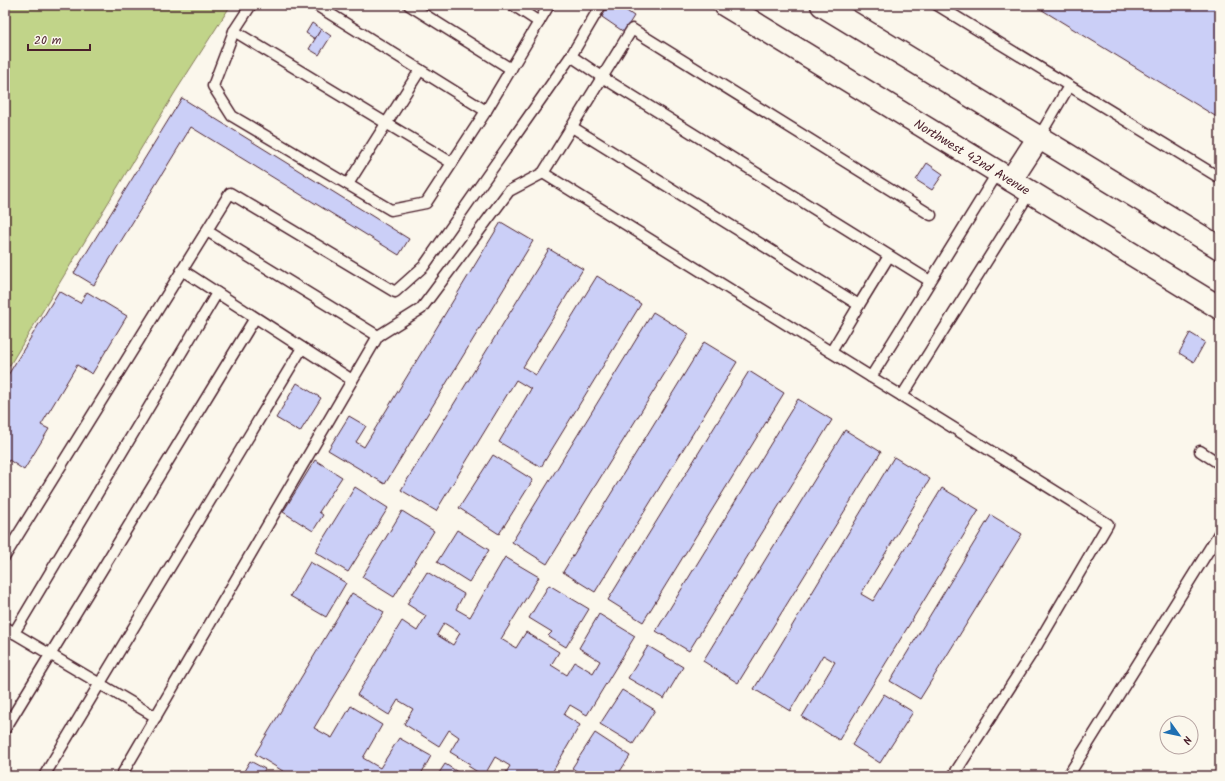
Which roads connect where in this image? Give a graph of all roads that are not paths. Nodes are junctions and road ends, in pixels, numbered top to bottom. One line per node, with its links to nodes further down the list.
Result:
1 (251, 5): 11 (lane)
2 (316, 5): 14 (lane)
3 (409, 5): 13 (lane)
4 (513, 5): 10 (lane)
5 (549, 5): 10 (lane)
6 (601, 5): 12 (lane)
7 (725, 5): 23 (main road, Northwest 42nd Avenue)
8 (822, 5): 20 (main road)
9 (937, 5): 16 (lane)
10 (539, 22): 13 (lane)
11 (234, 31): 18 (lane); 25 (lane)
12 (571, 56): 15 (lane); 28 (lane)
13 (511, 69): 17 (lane)
14 (420, 70): 17 (lane); 18 (lane)
15 (602, 77): 19 (lane); 27 (lane); 30 (lane)
16 (1069, 86): 20 (lane); 24 (lane)
17 (486, 111): 21 (lane)
18 (387, 123): 21 (lane); 25 (lane)
19 (572, 126): 22 (lane); 34 (lane)
20 (1039, 137): 23 (main road); 29 (main road)
21 (452, 163): 25 (lane)
22 (543, 173): 37 (lane); 39 (lane)
23 (1005, 176): 26 (main road, Northwest 42nd Avenue); 32 (lane)
24 (1220, 178)
25 (348, 184)
26 (1030, 192): 35 (main road, Northwest 42nd Avenue); 42 (lane)
27 (931, 215)
28 (207, 230): 31 (lane); 37 (lane)
29 (1220, 248)
30 (889, 256): 32 (lane); 34 (lane)
31 (182, 270): 33 (lane); 46 (lane)
32 (930, 281): 40 (lane)
33 (217, 293): 36 (lane); 47 (lane)
34 (858, 305): 39 (lane)
35 (1220, 308)
36 (255, 318): 38 (lane); 48 (lane)
37 (378, 336): 41 (lane)
38 (302, 348): 41 (lane); 49 (lane)
39 (831, 352): 40 (lane)
40 (871, 377): 42 (lane)
41 (352, 380): 50 (lane)
42 (902, 396): 54 (lane)
43 (1200, 451): 44 (lane)
44 (1220, 464)
45 (1220, 532): 55 (lane)
46 (5, 556)
47 (10, 630): 48 (lane)
48 (51, 655): 49 (lane); 51 (lane)
49 (99, 684): 50 (lane); 52 (lane)
50 (156, 717): 53 (lane)
51 (5, 729)
52 (44, 776)
53 (121, 776)
54 (953, 776)
55 (1068, 776)

